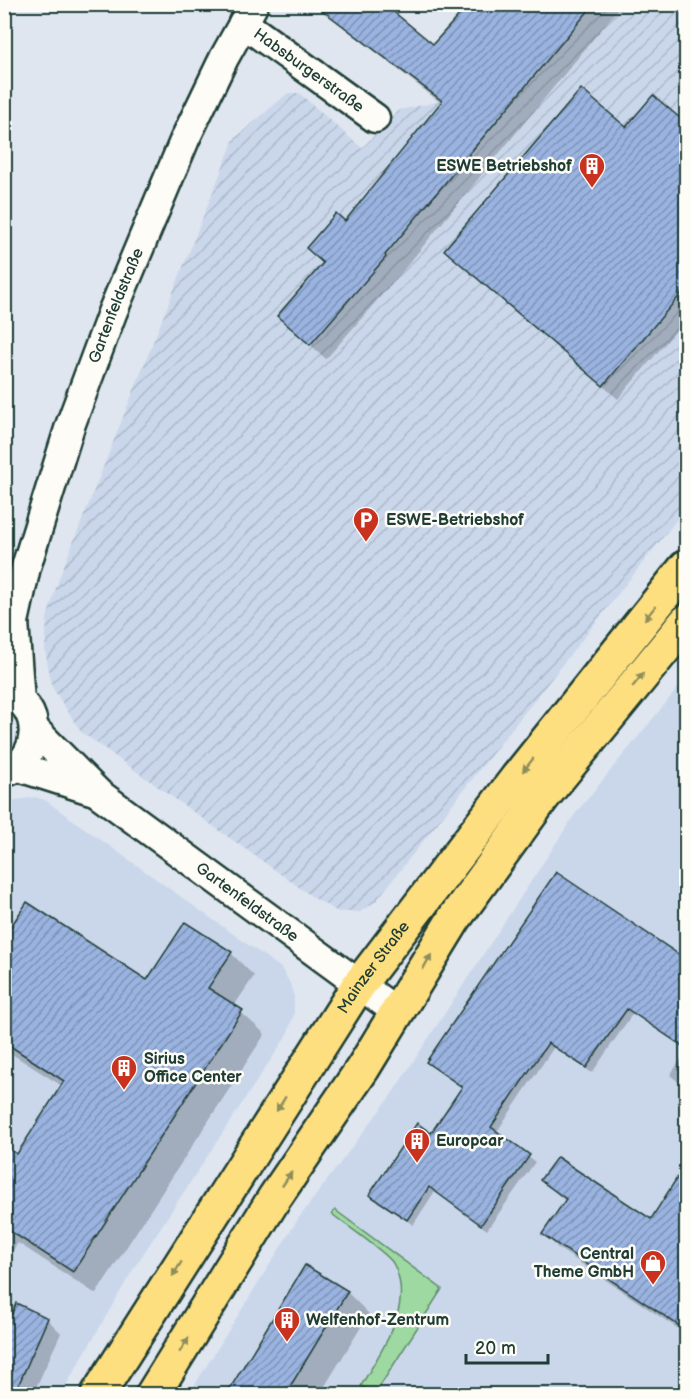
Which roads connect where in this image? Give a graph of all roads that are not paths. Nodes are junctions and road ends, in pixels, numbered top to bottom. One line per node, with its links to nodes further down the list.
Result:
1 (248, 14): 2 (street, Habsburgerstraße); 5 (street, Gartenfeldstraße)
2 (375, 118)
3 (687, 567): 10 (main road, Mainzer Straße, one-way to 10)
4 (687, 622): 11 (main road, one-way to 4)
5 (9, 633): 6 (street, Gartenfeldstraße)
6 (12, 697): 7 (street, Gartenfeldstraße)
7 (35, 730): 8 (street); 9 (street, Gartenfeldstraße)
8 (12, 770): 9 (street, Gartenfeldstraße)
9 (98, 793): 10 (street, Gartenfeldstraße)
10 (358, 986): 11 (street, Gartenfeldstraße); 12 (main road, Mainzer Straße, one-way to 12)
11 (397, 1012): 13 (main road, one-way to 11)
12 (98, 1395)
13 (153, 1395)

